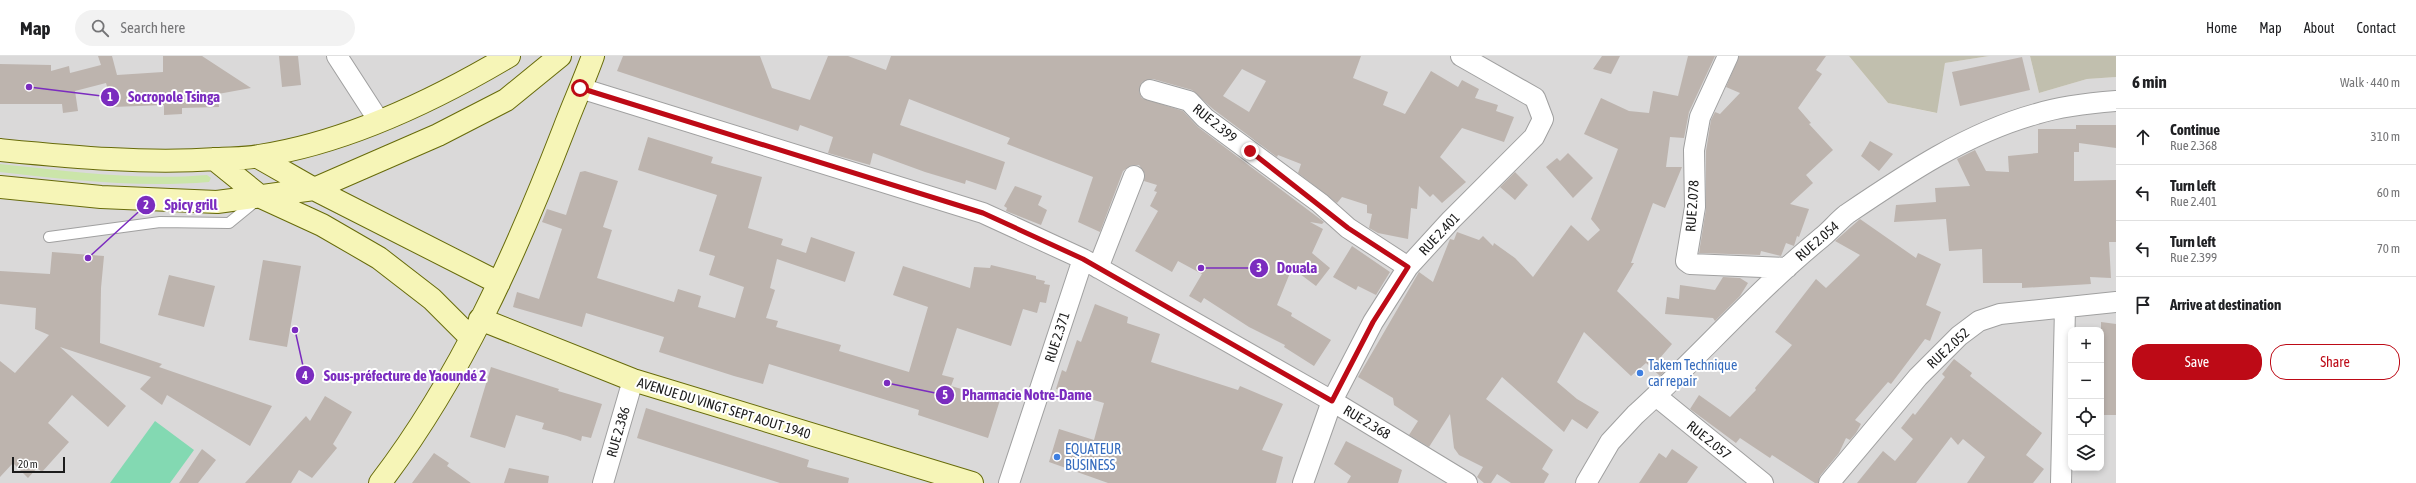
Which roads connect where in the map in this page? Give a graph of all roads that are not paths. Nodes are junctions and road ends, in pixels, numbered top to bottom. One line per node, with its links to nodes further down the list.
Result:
1 (337, 56): 10 (street)
2 (509, 56): 10 (main road)
3 (560, 56): 16 (main road)
4 (593, 56): 7 (main road)
5 (1461, 56): 20 (street, RUE 2.401)
6 (1728, 56): 21 (street, RUE 2.078)
7 (580, 88): 19 (street, RUE 2.368); 22 (main road)
8 (1150, 90): 20 (street, RUE 2.399)
9 (2116, 100): 21 (street, RUE 2.054)
10 (379, 121): 12 (main road)
11 (0, 150): 13 (main road)
12 (258, 156): 13 (main road); 16 (main road)
13 (214, 159): 17 (main road)
14 (1134, 176): 19 (street, RUE 2.371)
15 (0, 187): 17 (main road)
16 (314, 189): 17 (main road); 22 (main road)
17 (261, 197): 18 (lane); 25 (main road)
18 (49, 236)
19 (1090, 263): 28 (street, RUE 2.368); 32 (street, RUE 2.371)
20 (1408, 267): 28 (street, RUE 2.401)
21 (1787, 268): 27 (street, RUE 2.054)
22 (499, 283): 25 (main road)
23 (2116, 302): 24 (street, RUE 2.052)
24 (2065, 308): 37 (street, RUE 2.052); 38 (street)
25 (475, 328): 26 (main road, AVENUE DU VINGT SEPT AOUT 1940); 29 (main road)
26 (633, 380): 30 (street, RUE 2.386); 31 (main road, AVENUE DU VINGT SEPT AOUT 1940)
27 (1656, 396): 35 (street, RUE 2.054); 36 (street, RUE 2.057)
28 (1332, 401): 33 (street, RUE 2.401); 34 (street, RUE 2.368)
29 (380, 483)
30 (603, 483)
31 (972, 483)
32 (1009, 483)
33 (1303, 483)
34 (1467, 483)
35 (1586, 483)
36 (1763, 483)
37 (1829, 483)
38 (2061, 483)

